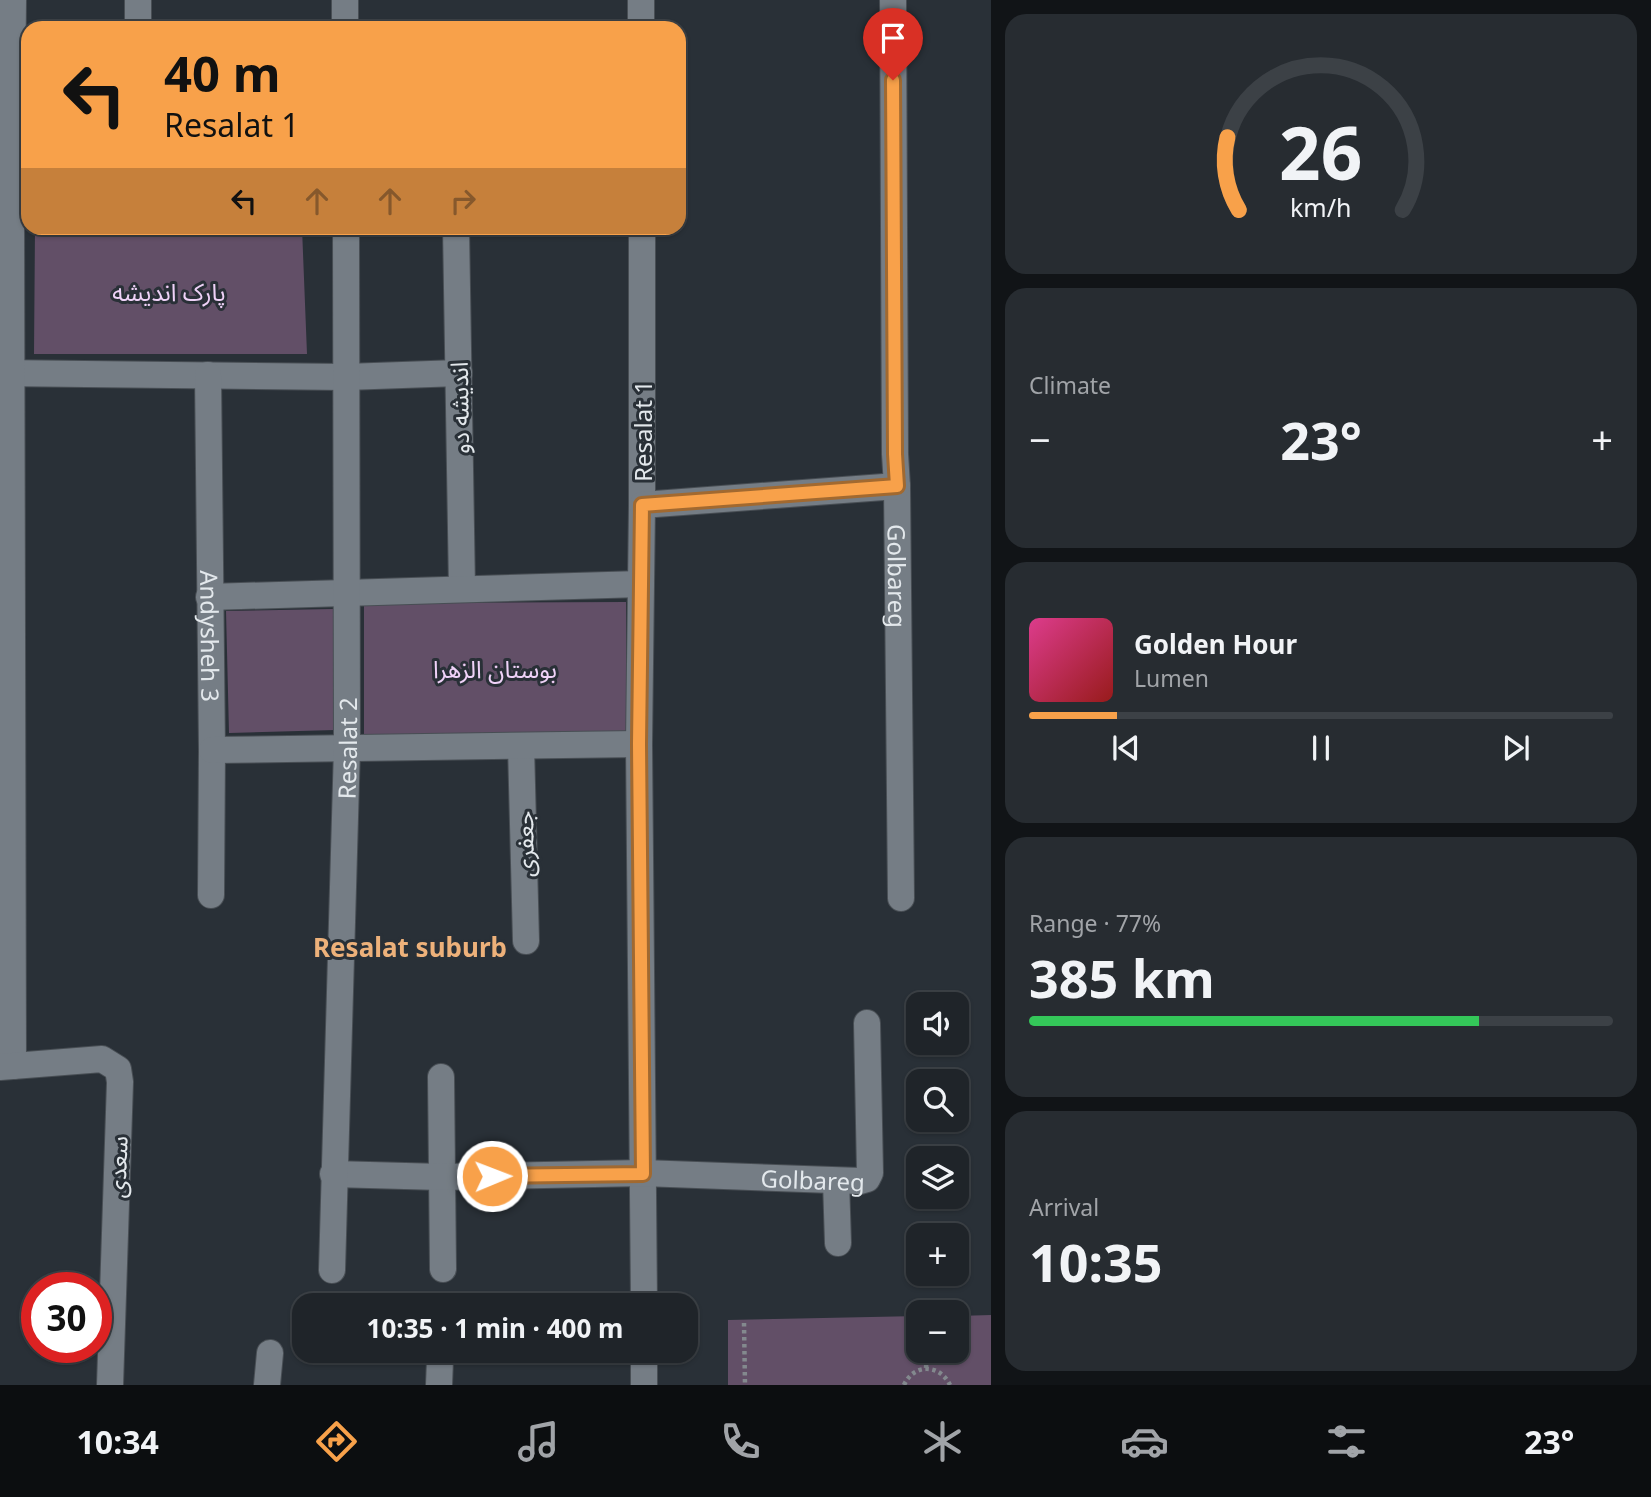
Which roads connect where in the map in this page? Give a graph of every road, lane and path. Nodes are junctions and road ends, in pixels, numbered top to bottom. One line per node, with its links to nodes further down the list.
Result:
1 (13, 0): 9 (street)
2 (138, 0): 6 (street)
3 (345, 0): 7 (street)
4 (641, 0): 8 (street)
5 (893, 0): 17 (street, Golbareg)
6 (138, 21)
7 (345, 21)
8 (641, 21)
9 (19, 197): 13 (street)
10 (345, 235): 16 (street, Resalat 2)
11 (456, 235): 14 (street, اندیشه دو)
12 (642, 235): 18 (street, Resalat 1)
13 (6, 373): 15 (street); 31 (street)
14 (459, 373): 16 (street); 20 (street, اندیشه دو)
15 (208, 375): 16 (street); 22 (street, Andysheh 3)
16 (346, 377): 21 (street, Resalat 2)
17 (897, 486): 18 (street); 28 (street, Golbareg)
18 (642, 505): 19 (street, Resalat 1)
19 (641, 584): 20 (street); 23 (street, Resalat 1)
20 (462, 589): 21 (street)
21 (346, 593): 22 (street); 25 (street, Resalat 2)
22 (209, 597): 26 (street, Andysheh 3)
23 (639, 744): 24 (street); 34 (street, Resalat 1)
24 (521, 746): 25 (street); 29 (street, جعفری)
25 (347, 748): 26 (street); 33 (street, Resalat 2)
26 (212, 750): 27 (street, Andysheh 3)
27 (211, 895)
28 (901, 898)
29 (526, 941)
30 (867, 1023): 36 (street, Golbareg)
31 (6, 1067): 46 (street, سعدی)
32 (441, 1077): 35 (street)
33 (333, 1174): 35 (street, Golbareg); 39 (street, Resalat 2)
34 (643, 1174): 35 (street, Golbareg); 36 (street, Golbareg); 40 (street, Resalat 1)
35 (441, 1177): 38 (street)
36 (836, 1181): 37 (street)
37 (838, 1243)
38 (443, 1269)
39 (332, 1270)
40 (644, 1293)
41 (744, 1323): 49 (path)
42 (270, 1353): 47 (street)
43 (644, 1363): 48 (street)
44 (926, 1363): 45 (path)
45 (926, 1368): 50 (path); 51 (path)
46 (110, 1385)
47 (267, 1385)
48 (644, 1385)
49 (744, 1385)
50 (904, 1385)
51 (950, 1385)

